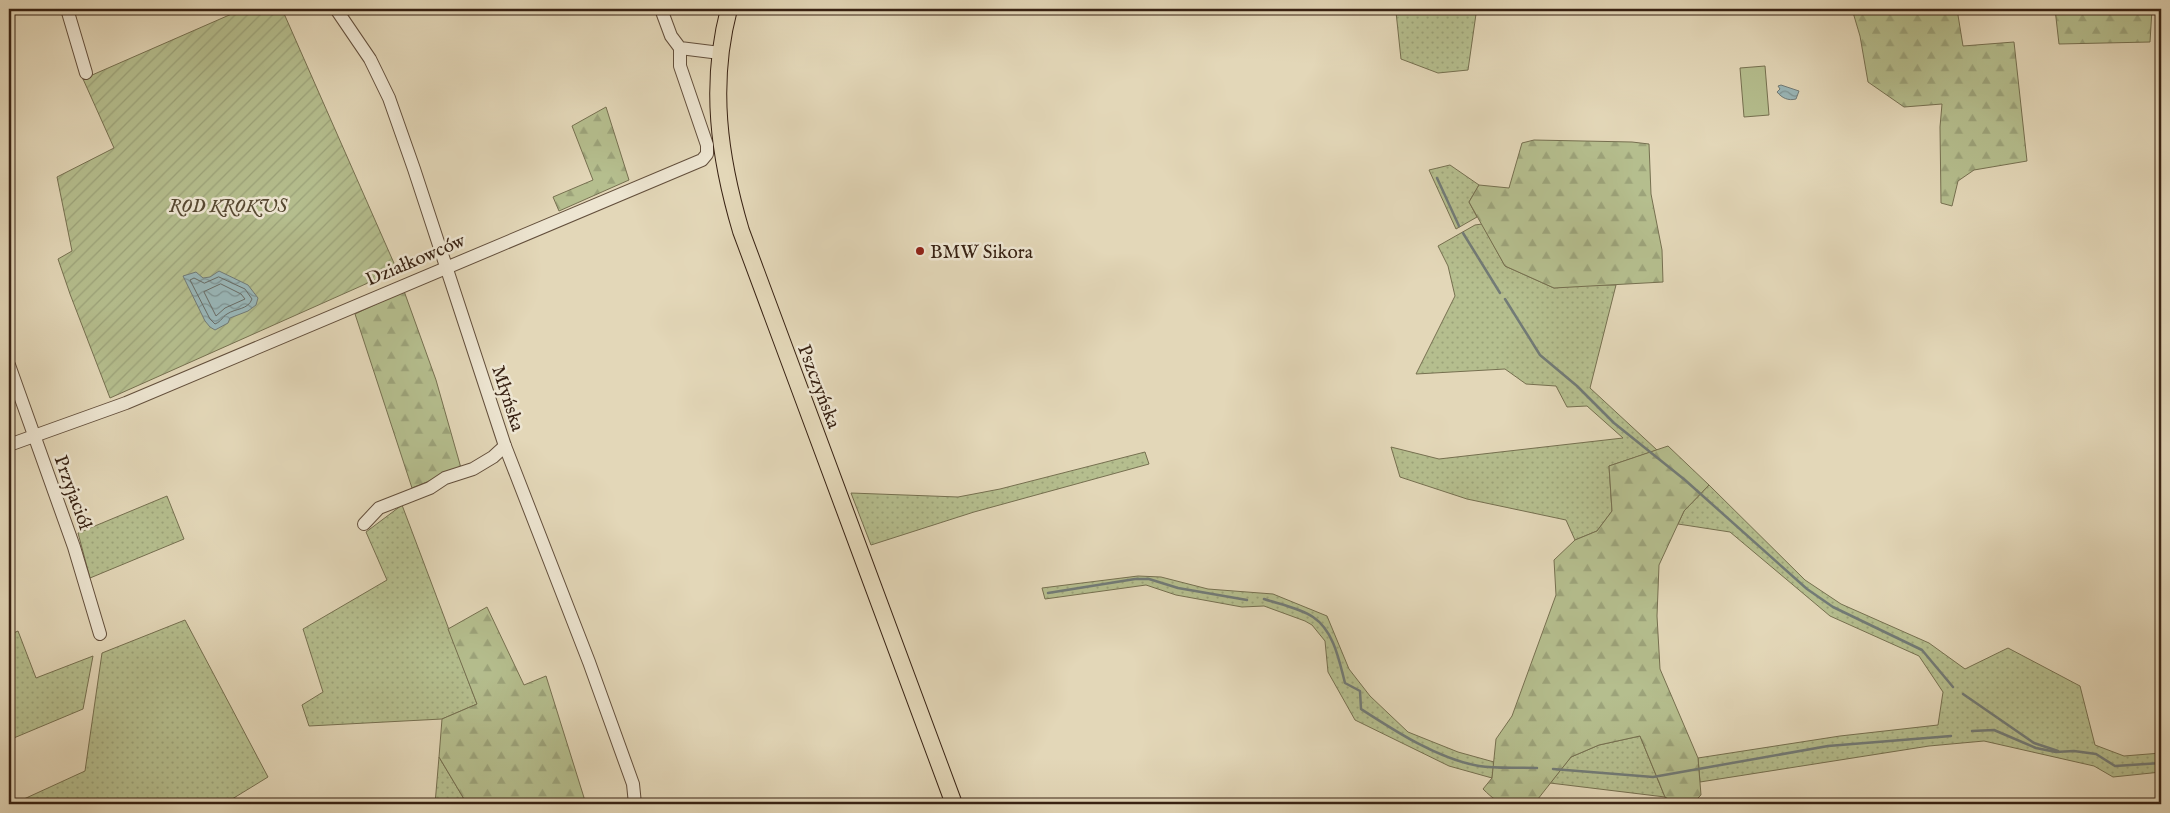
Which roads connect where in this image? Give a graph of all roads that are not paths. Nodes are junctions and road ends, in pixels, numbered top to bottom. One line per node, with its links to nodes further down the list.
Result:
1 (67, 9): 7 (street)
2 (336, 9): 8 (street, Młyńska)
3 (661, 9): 5 (street)
4 (729, 9): 6 (main road, Pszczyńska)
5 (680, 48): 6 (street); 8 (street, Działkowców)
6 (720, 53): 16 (main road, Pszczyńska)
7 (86, 73)
8 (446, 266): 10 (street, Działkowców); 12 (street, Młyńska)
9 (9, 365): 10 (street, Przyjaciół)
10 (33, 437): 11 (street, Działkowców); 14 (street, Przyjaciół)
11 (9, 445)
12 (505, 446): 13 (street); 15 (street, Młyńska)
13 (364, 524)
14 (100, 634)
15 (635, 804)
16 (954, 804)

